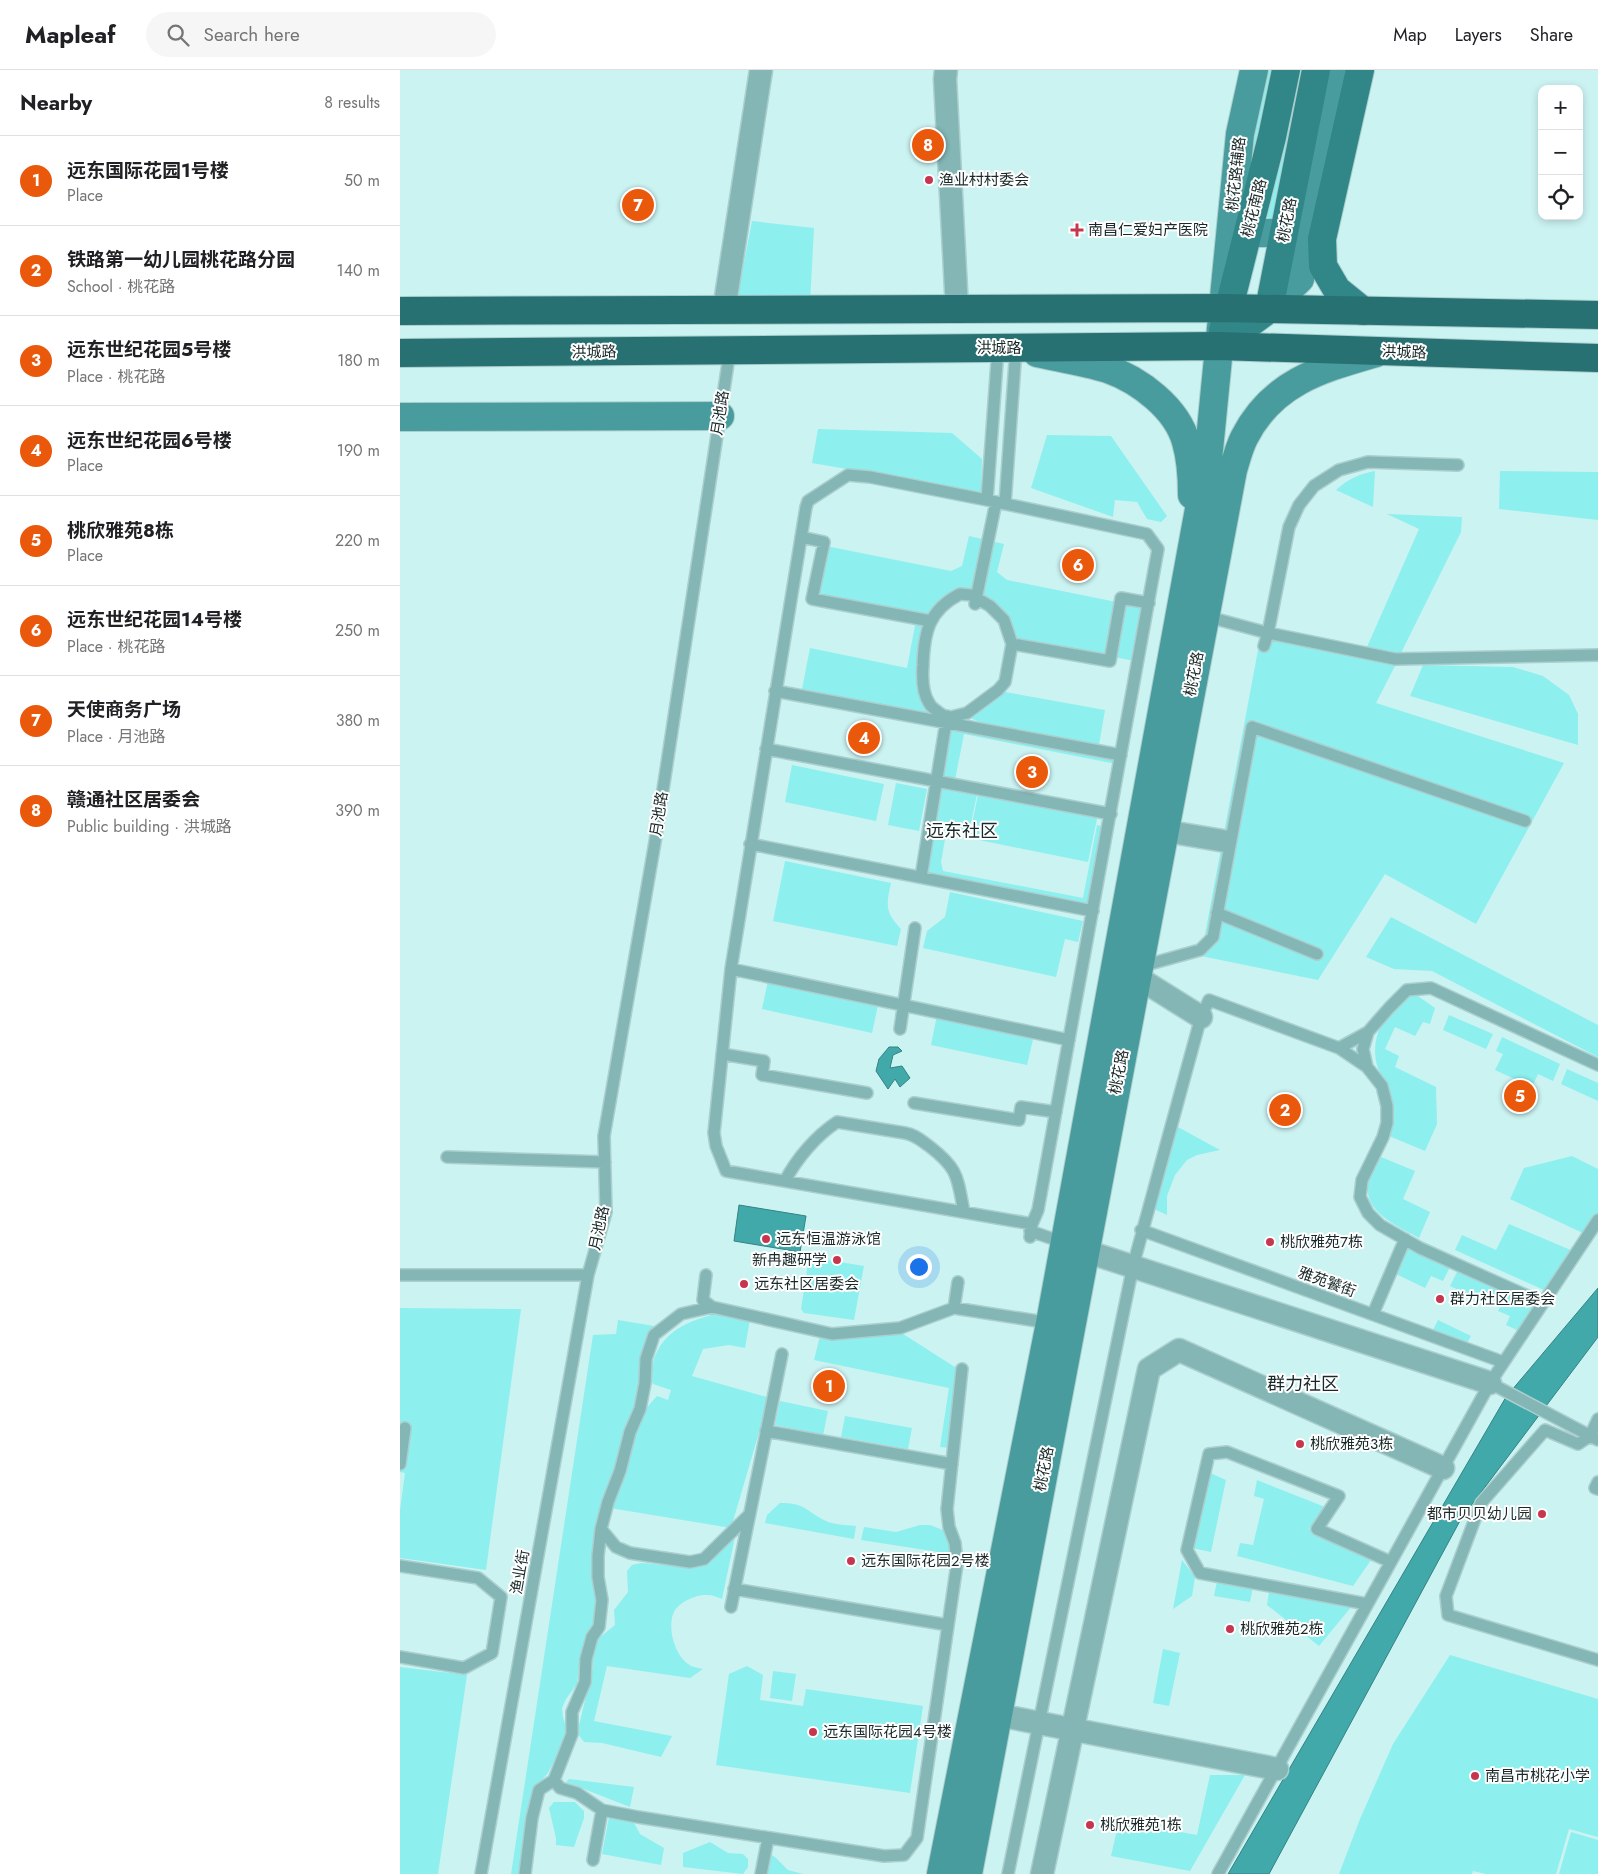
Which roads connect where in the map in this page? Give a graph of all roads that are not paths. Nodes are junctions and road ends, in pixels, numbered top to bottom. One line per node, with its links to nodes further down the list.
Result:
1 (761, 70): 13 (street)
2 (946, 70): 11 (street)
3 (1254, 70): 10 (main road, 桃花路辅路)
4 (1286, 70): 8 (main road, 桃花南路)
5 (1316, 70): 9 (main road, 桃花路)
6 (1344, 70): 12 (main road)
7 (1360, 70): 15 (main road)
8 (1248, 233): 9 (main road); 10 (main road, 桃花南路)
9 (1284, 233): 12 (main road, 桃花路)
10 (1226, 308): 11 (highway); 12 (highway); 17 (main road, 桃花南路)
11 (957, 309): 13 (highway)
12 (1269, 309): 15 (highway); 17 (main road)
13 (724, 310): 14 (highway)
14 (400, 311)
15 (1363, 311): 16 (highway)
16 (1598, 315)
17 (1219, 346): 18 (highway, 洪城路); 20 (highway, 洪城路); 28 (main road, 桃花路)
18 (1007, 348): 19 (highway, 洪城路); 26 (lane); 26 (lane); 28 (main road)
19 (730, 350): 21 (highway, 洪城路); 23 (lane, 月池路)
20 (1383, 351): 22 (highway, 洪城路); 31 (main road, 桃花路)
21 (400, 353)
22 (1598, 358)
23 (720, 416): 24 (main road); 67 (lane, 月池路)
24 (400, 417)
25 (1458, 465): 33 (lane)
26 (996, 502): 27 (lane); 29 (lane); 30 (lane)
27 (801, 537): 32 (lane); 37 (lane)
28 (1193, 541): 74 (main road, 桃花路)
29 (976, 601): 32 (lane); 34 (lane)
30 (1149, 603): 34 (lane); 40 (lane)
31 (1205, 616): 33 (lane); 44 (main road, 桃花路)
32 (932, 621): 38 (lane)
33 (1268, 633): 35 (lane); 36 (lane)
34 (1012, 644): 38 (lane)
35 (1264, 646)
36 (1597, 656)
37 (775, 691): 38 (lane); 39 (lane)
38 (947, 718): 40 (lane); 41 (lane)
39 (766, 749): 41 (lane); 46 (lane)
40 (1121, 755): 42 (lane)
41 (936, 781): 42 (lane); 47 (lane)
42 (1111, 814): 48 (lane)
43 (1525, 821): 45 (lane)
44 (1165, 831): 45 (lane); 53 (main road, 桃花路)
45 (1230, 842): 49 (lane)
46 (750, 844): 47 (lane); 52 (lane)
47 (921, 877): 48 (lane)
48 (1093, 911): 58 (lane)
49 (1217, 913): 51 (lane); 53 (lane)
50 (915, 928): 54 (lane)
51 (1317, 954)
52 (731, 969): 54 (lane); 60 (lane)
53 (1138, 972): 55 (street); 74 (main road, 桃花路)
54 (904, 1005): 56 (lane); 58 (lane)
55 (1200, 1017): 59 (lane); 71 (lane)
56 (900, 1029)
57 (1368, 1032): 59 (lane); 61 (lane); 62 (lane)
58 (1069, 1040): 65 (lane)
59 (1339, 1048): 62 (lane)
60 (722, 1054): 63 (lane); 68 (lane)
61 (1598, 1065)
62 (1367, 1067): 73 (lane)
63 (867, 1093)
64 (914, 1103): 65 (lane)
65 (1056, 1112): 72 (lane)
66 (447, 1157): 67 (lane)
67 (605, 1162): 77 (lane, 月池路)
68 (786, 1181): 69 (lane); 69 (lane)
69 (964, 1212): 72 (lane)
70 (1598, 1220): 80 (lane)
71 (1141, 1230): 75 (lane); 83 (lane, 雅苑饕街)
72 (1031, 1231): 74 (lane)
73 (1405, 1239): 80 (lane); 83 (lane)
74 (1075, 1247): 75 (street); 84 (main road, 桃花路); 108 (main road, 桃花路)
75 (1133, 1266): 88 (street); 109 (lane)
76 (400, 1275): 77 (lane)
77 (588, 1275): 116 (lane, 渔业街)
78 (706, 1275): 81 (lane)
79 (958, 1282): 82 (lane)
80 (1542, 1303): 86 (lane)
81 (712, 1307): 82 (lane); 99 (lane)
82 (954, 1308): 84 (lane)
83 (1373, 1314): 86 (lane, 雅苑饕街)
84 (1050, 1323): 119 (main road, 桃花路)
85 (782, 1354): 91 (lane)
86 (1503, 1362): 88 (lane)
87 (962, 1369): 94 (lane)
88 (1490, 1383): 92 (lane); 95 (lane)
89 (1598, 1419): 92 (lane)
90 (405, 1428): 93 (lane)
91 (766, 1431): 94 (lane); 98 (lane)
92 (1590, 1436): 107 (lane)
93 (400, 1464)
94 (952, 1464): 105 (lane)
95 (1443, 1468): 100 (lane); 110 (street)
96 (1598, 1482): 97 (lane)
97 (1598, 1489)
98 (749, 1515): 99 (lane); 102 (lane)
99 (601, 1529): 112 (lane)
100 (1391, 1562): 103 (lane); 103 (lane)
101 (400, 1566): 106 (lane)
102 (734, 1589): 104 (lane); 105 (lane)
103 (1367, 1604): 111 (lane)
104 (730, 1606)
105 (948, 1625): 114 (lane)
106 (400, 1658)
107 (1598, 1660)
108 (998, 1715): 109 (street); 120 (main road, 桃花路)
109 (1039, 1723): 110 (street); 121 (lane)
110 (1072, 1730): 111 (street); 122 (street)
111 (1276, 1769): 123 (lane)
112 (554, 1780): 113 (lane); 117 (lane)
113 (602, 1810): 114 (lane); 115 (lane)
114 (768, 1838): 118 (lane)
115 (593, 1860)
116 (481, 1874)
117 (525, 1874)
118 (761, 1874)
119 (941, 1874)
120 (968, 1874)
121 (1008, 1874)
122 (1042, 1874)
123 (1218, 1874)

